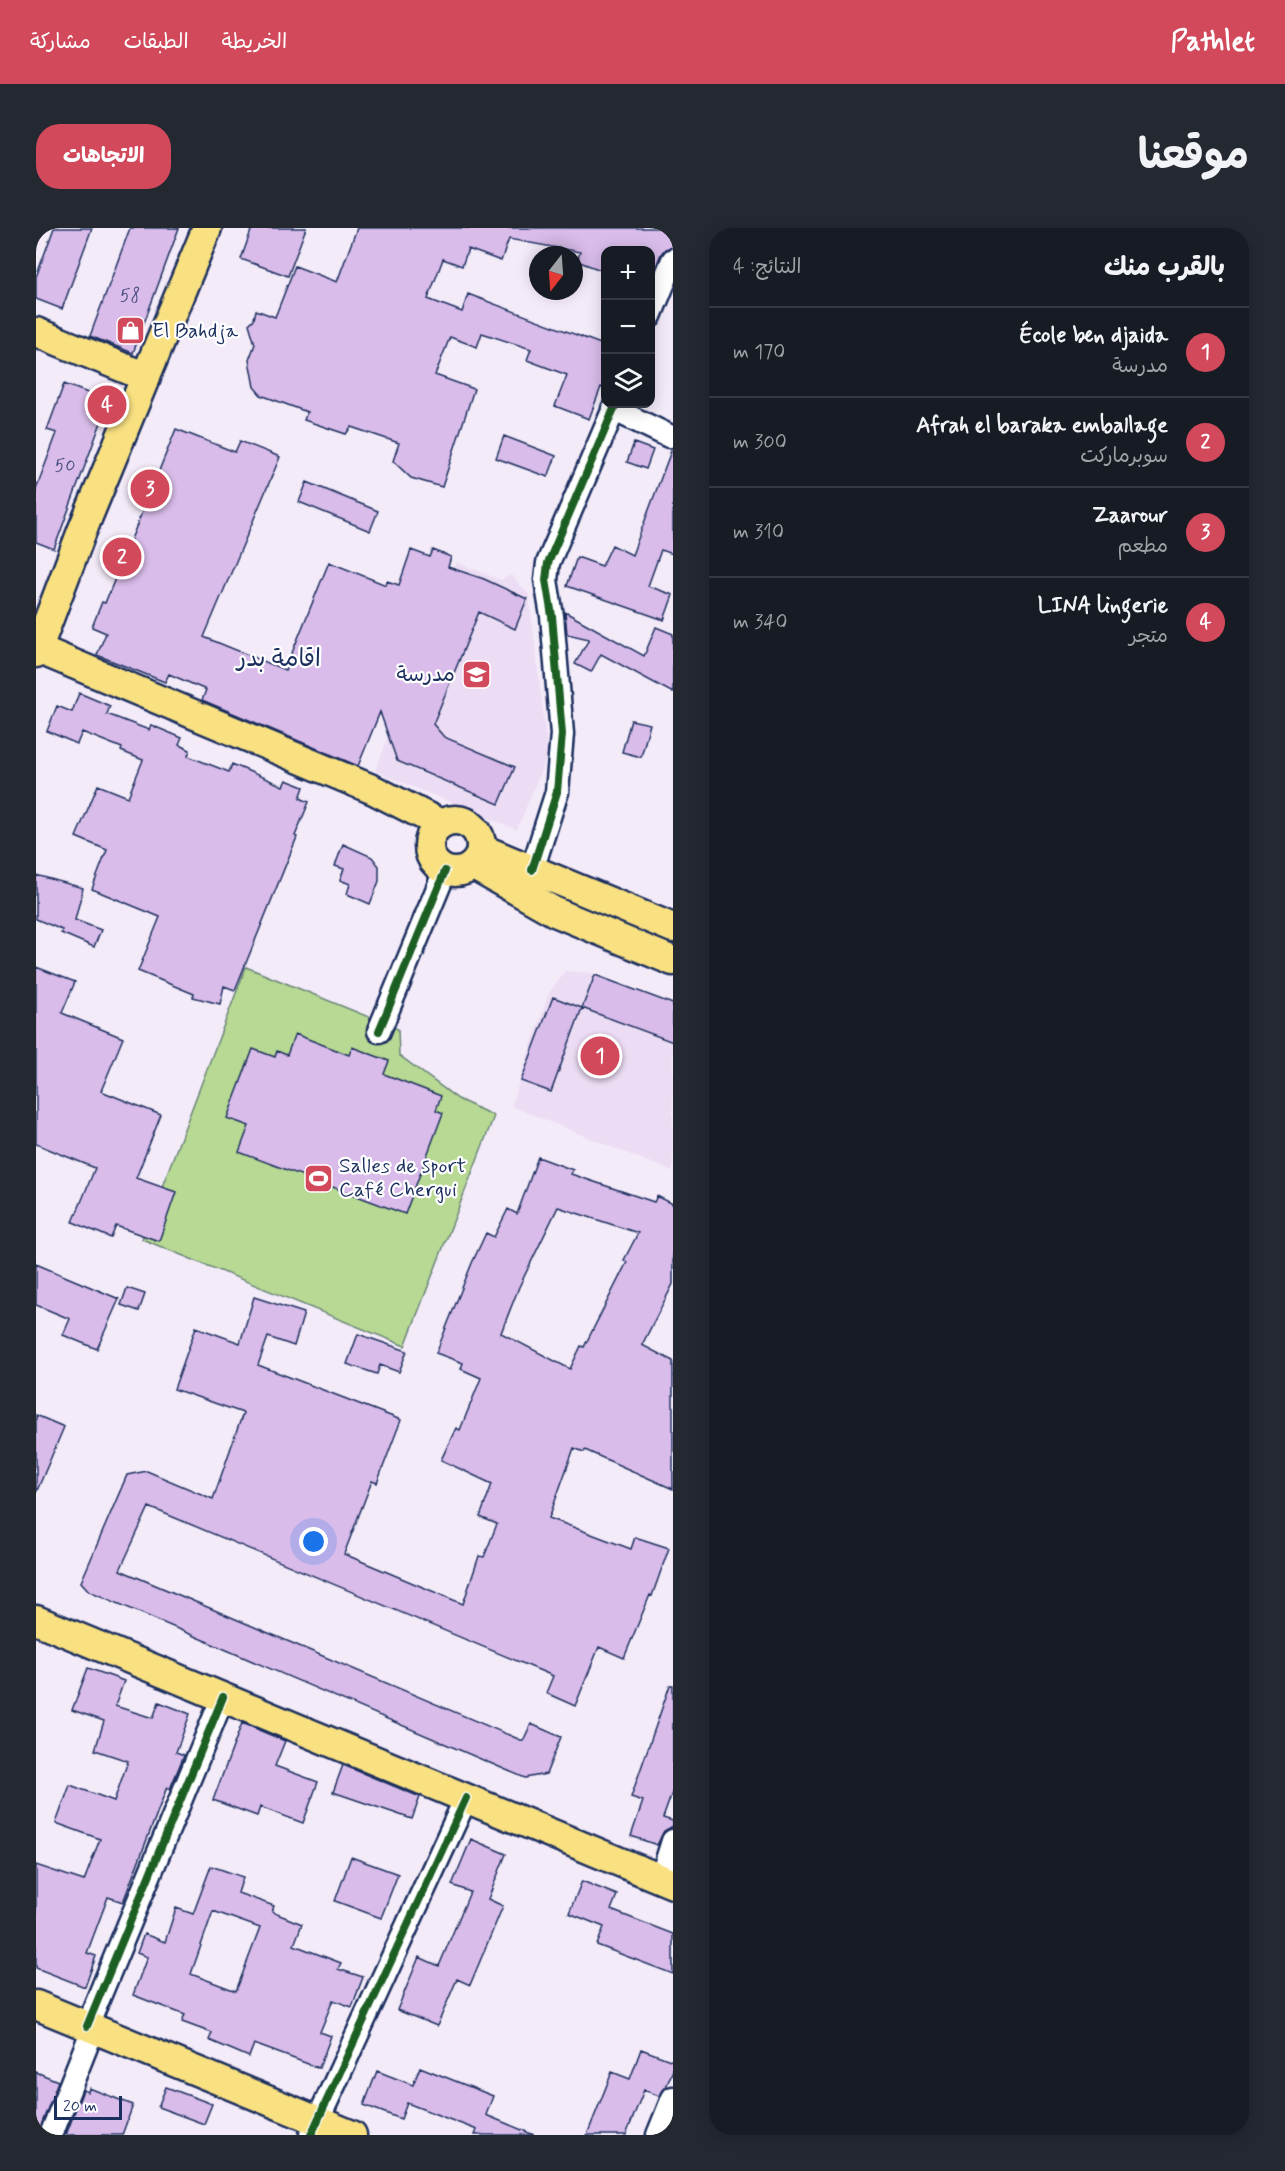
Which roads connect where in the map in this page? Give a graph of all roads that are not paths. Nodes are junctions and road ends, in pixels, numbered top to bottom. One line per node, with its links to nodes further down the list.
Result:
1 (207, 228): 5 (main road)
2 (673, 260): 3 (street)
3 (655, 306)
4 (36, 332): 5 (main road)
5 (146, 376): 9 (main road)
6 (613, 408): 12 (street)
7 (618, 408): 8 (street)
8 (669, 436)
9 (37, 657): 10 (main road)
10 (435, 831): 11 (main road); 13 (main road)
11 (478, 858): 12 (main road); 13 (main road); 15 (main road)
12 (532, 870): 14 (main road)
13 (446, 871): 16 (street)
14 (673, 928)
15 (673, 961)
16 (379, 1031)
17 (36, 1620): 18 (main road)
18 (223, 1697): 19 (main road); 23 (street)
19 (466, 1798): 21 (main road); 25 (street)
20 (673, 1841): 21 (street)
21 (667, 1881)
22 (36, 2005): 23 (main road)
23 (90, 2027): 25 (main road); 26 (street)
24 (673, 2098): 28 (street)
25 (314, 2128): 27 (main road)
26 (51, 2135)
27 (352, 2135)
28 (658, 2135)

